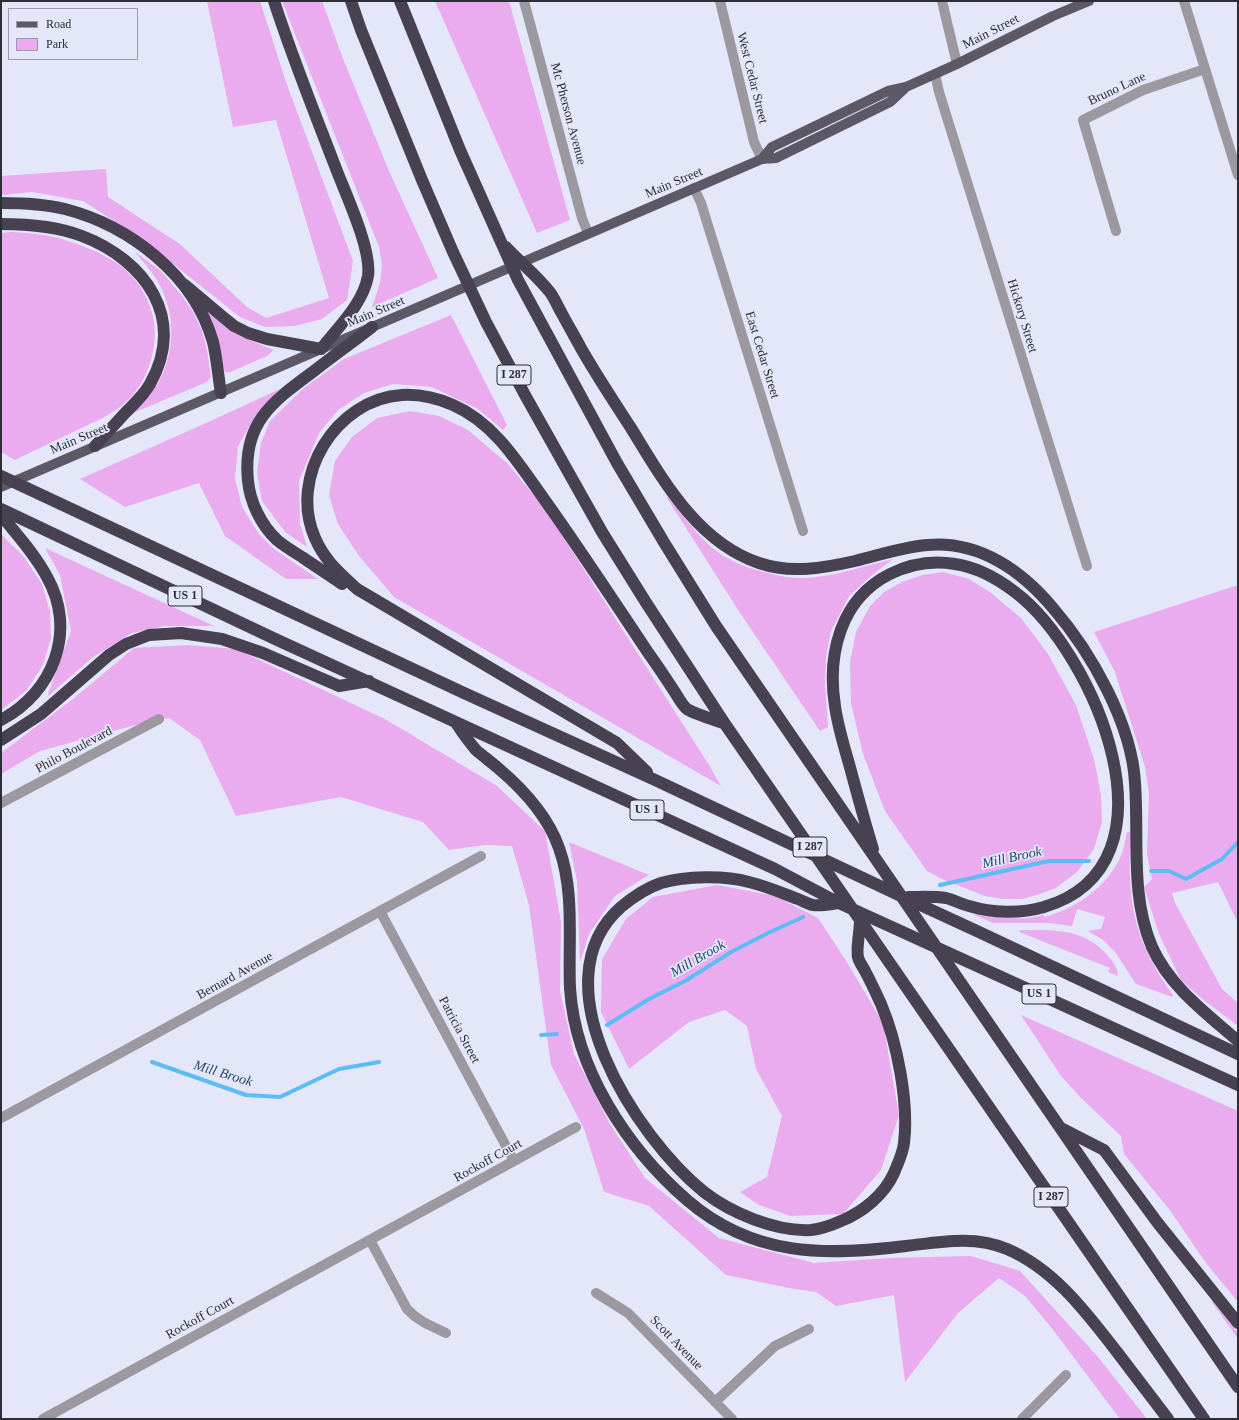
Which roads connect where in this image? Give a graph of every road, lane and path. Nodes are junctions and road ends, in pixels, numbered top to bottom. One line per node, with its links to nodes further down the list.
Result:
1 (274, 1): 22 (highway)
2 (351, 1): 36 (highway, I 287)
3 (400, 1): 19 (highway)
4 (524, 1): 18 (street, Mc Pherson Avenue)
5 (720, 1): 12 (street, West Cedar Street)
6 (942, 1): 9 (street)
7 (1089, 1): 9 (main road, Main Street)
8 (1184, 1): 10 (street)
9 (957, 64): 11 (main road, Main Street)
10 (1205, 69): 13 (street); 17 (street, Bruno Lane)
11 (935, 74): 12 (main road, Main Street); 30 (street, Hickory Street)
12 (762, 160): 14 (main road, Main Street)
13 (1238, 175)
14 (694, 188): 18 (main road, Main Street); 29 (street, East Cedar Street)
15 (1, 203): 20 (highway)
16 (1, 224): 24 (highway)
17 (1116, 231)
18 (588, 233): 21 (main road, Main Street)
19 (500, 240): 41 (highway); 46 (highway)
20 (185, 285): 22 (highway); 23 (highway)
21 (372, 327): 22 (main road, Main Street); 31 (highway)
22 (321, 349): 23 (main road, Main Street)
23 (221, 393): 24 (main road, Main Street)
24 (95, 446): 26 (main road, Main Street)
25 (1, 476): 38 (highway, US 1)
26 (1, 487)
27 (1, 509): 32 (highway, US 1)
28 (1, 516): 34 (highway)
29 (803, 531)
30 (1087, 566)
31 (357, 589): 36 (highway); 38 (highway)
32 (369, 681): 35 (highway, US 1); 37 (highway)
33 (160, 719): 39 (street, Philo Boulevard)
34 (1, 720)
35 (454, 721): 43 (highway, US 1); 64 (highway)
36 (725, 724): 45 (highway, I 287)
37 (1, 740)
38 (653, 779): 42 (highway, US 1)
39 (1, 803)
40 (481, 856): 44 (street, Bernard Avenue)
41 (875, 858): 42 (highway); 51 (highway)
42 (901, 896): 47 (highway, US 1)
43 (839, 903): 45 (highway); 48 (highway, US 1)
44 (380, 911): 49 (street, Bernard Avenue); 52 (street, Patricia Street)
45 (858, 917): 65 (highway, I 287)
46 (1238, 1041)
47 (1238, 1054)
48 (1238, 1085)
49 (1, 1118)
50 (576, 1127): 52 (street, Rockoff Court)
51 (1060, 1127): 55 (highway); 59 (highway)
52 (514, 1161): 53 (street, Rockoff Court)
53 (370, 1240): 57 (street); 61 (street, Rockoff Court)
54 (596, 1293): 60 (street, Scott Avenue)
55 (1238, 1323)
56 (809, 1329): 60 (street)
57 (446, 1333)
58 (1066, 1375): 63 (street)
59 (1238, 1387)
60 (715, 1402): 62 (street, Scott Avenue)
61 (43, 1419)
62 (732, 1419)
63 (1022, 1419)
64 (1168, 1419)
65 (1204, 1419)

